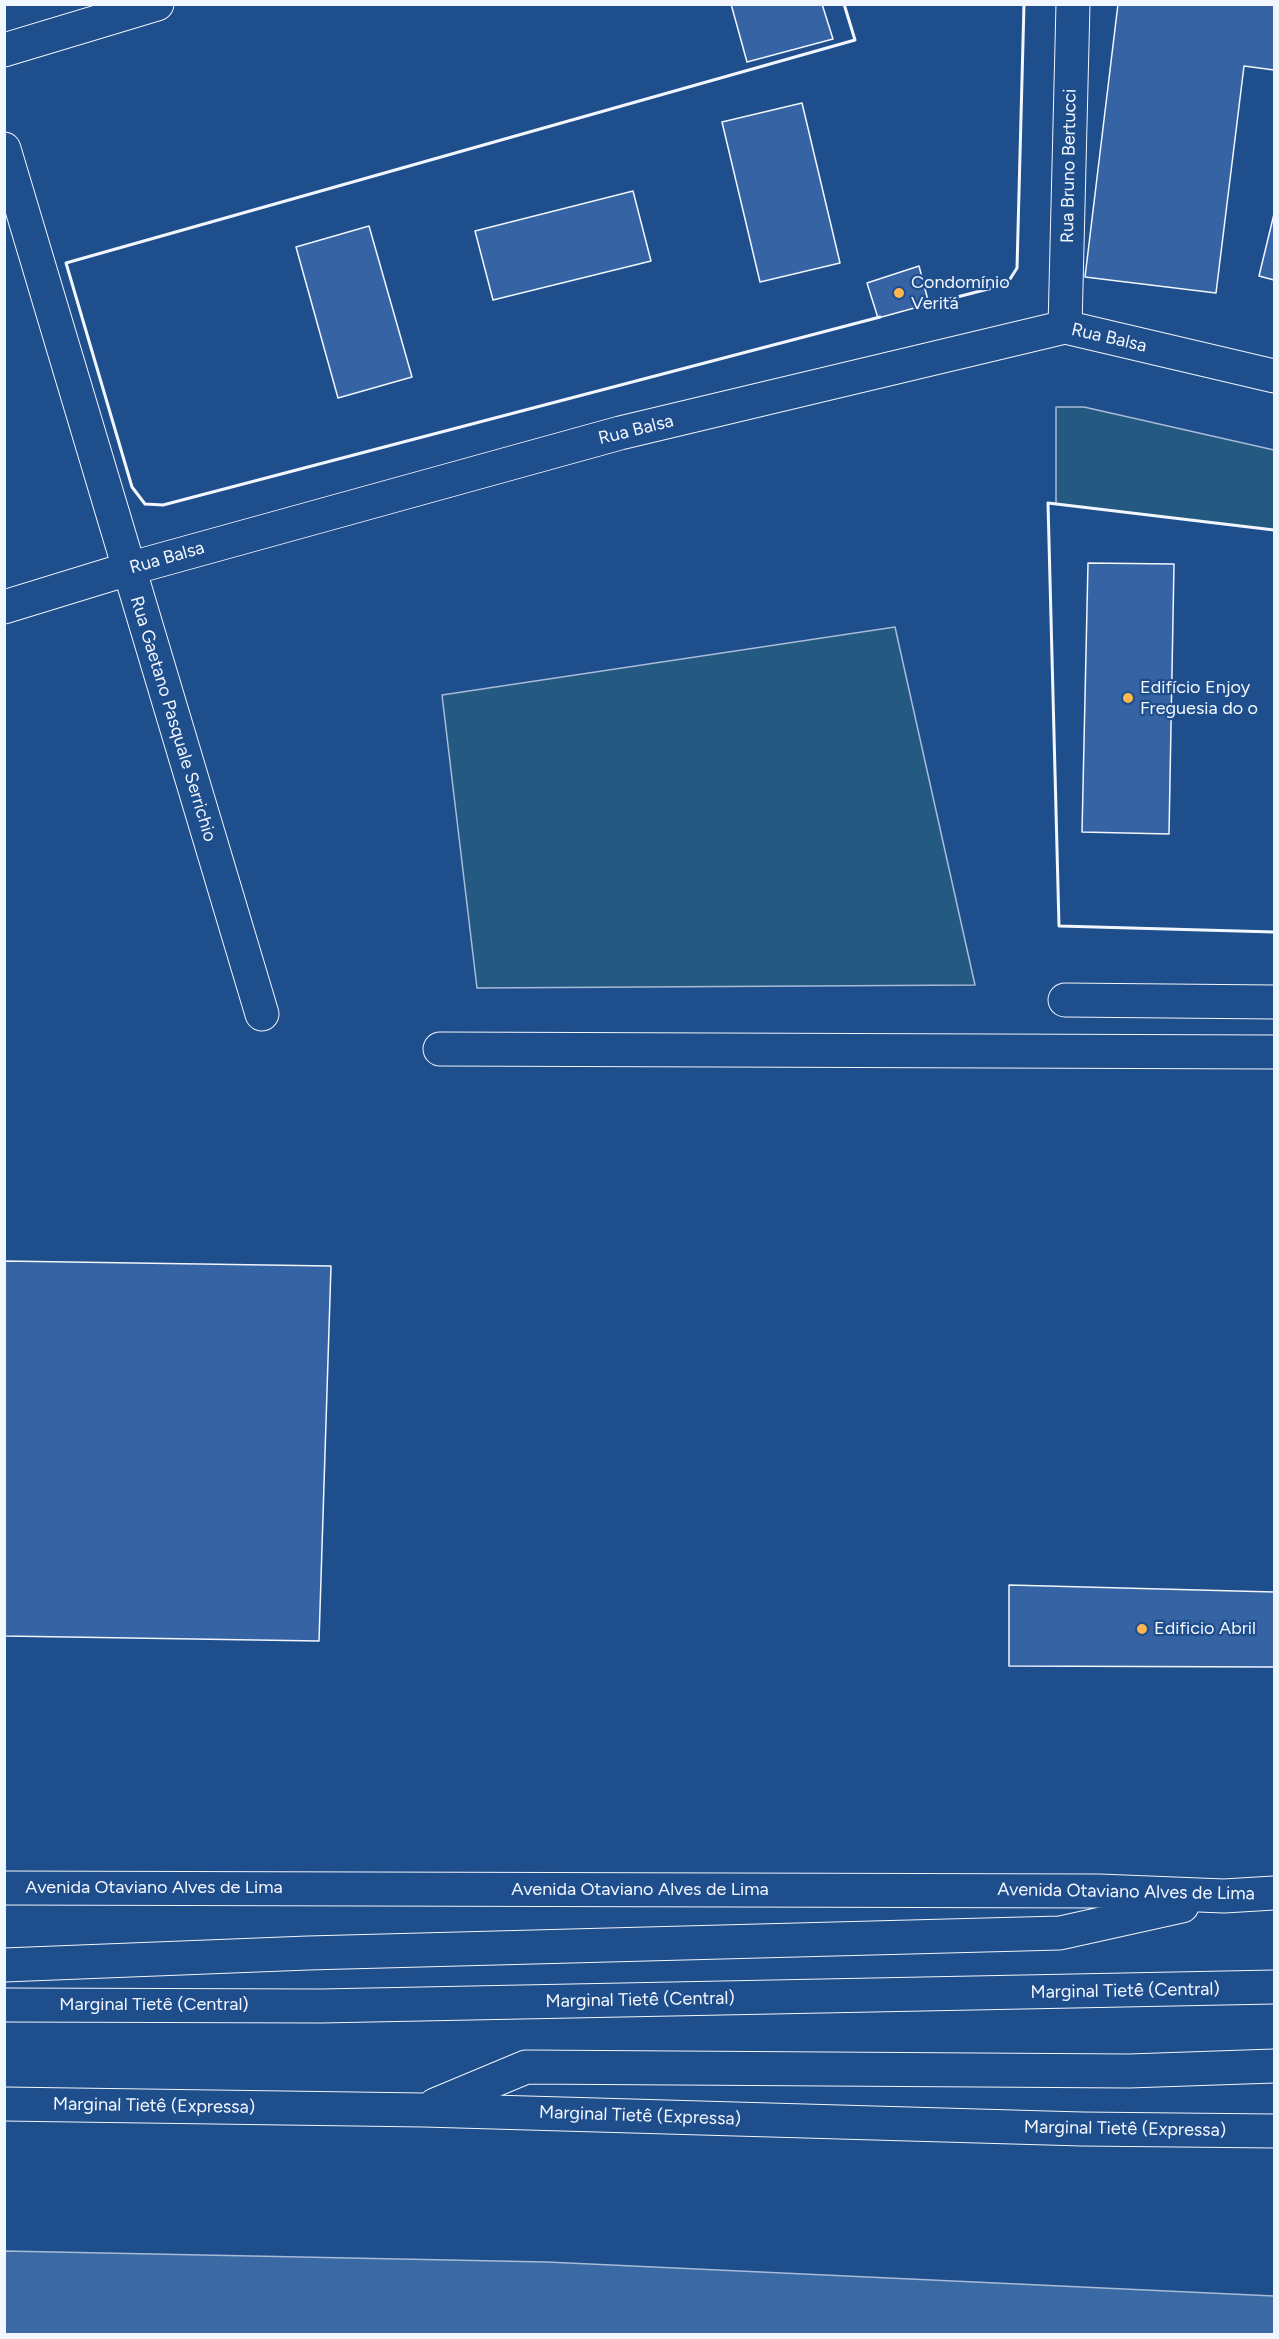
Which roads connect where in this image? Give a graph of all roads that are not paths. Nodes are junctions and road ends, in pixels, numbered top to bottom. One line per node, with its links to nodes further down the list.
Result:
1 (157, 4): 3 (main road)
2 (1073, 4): 5 (main road, Rua Bruno Bertucci)
3 (4, 50)
4 (4, 148): 7 (main road, Rua Gaetano Pasquale Serrichio)
5 (1065, 327): 6 (main road, Rua Balsa); 7 (main road, Rua Balsa)
6 (1275, 376)
7 (128, 568): 8 (main road, Rua Balsa); 11 (main road, Rua Gaetano Pasquale Serrichio)
8 (4, 607)
9 (1065, 1000): 10 (main road)
10 (1275, 1002)
11 (262, 1014)
12 (440, 1049): 13 (main road)
13 (1275, 1052)
14 (4, 1888): 16 (main road, Avenida Otaviano Alves de Lima)
15 (1275, 1893): 16 (main road, Avenida Otaviano Alves de Lima)
16 (1224, 1896): 17 (main road)
17 (4, 1965)
18 (1275, 1988): 19 (main road, Marginal Tietê (Central))
19 (4, 2005)
20 (1275, 2066): 22 (main road)
21 (4, 2104): 22 (main road, Marginal Tietê (Expressa))
22 (424, 2110): 23 (main road, Marginal Tietê (Expressa))
23 (1275, 2131)

